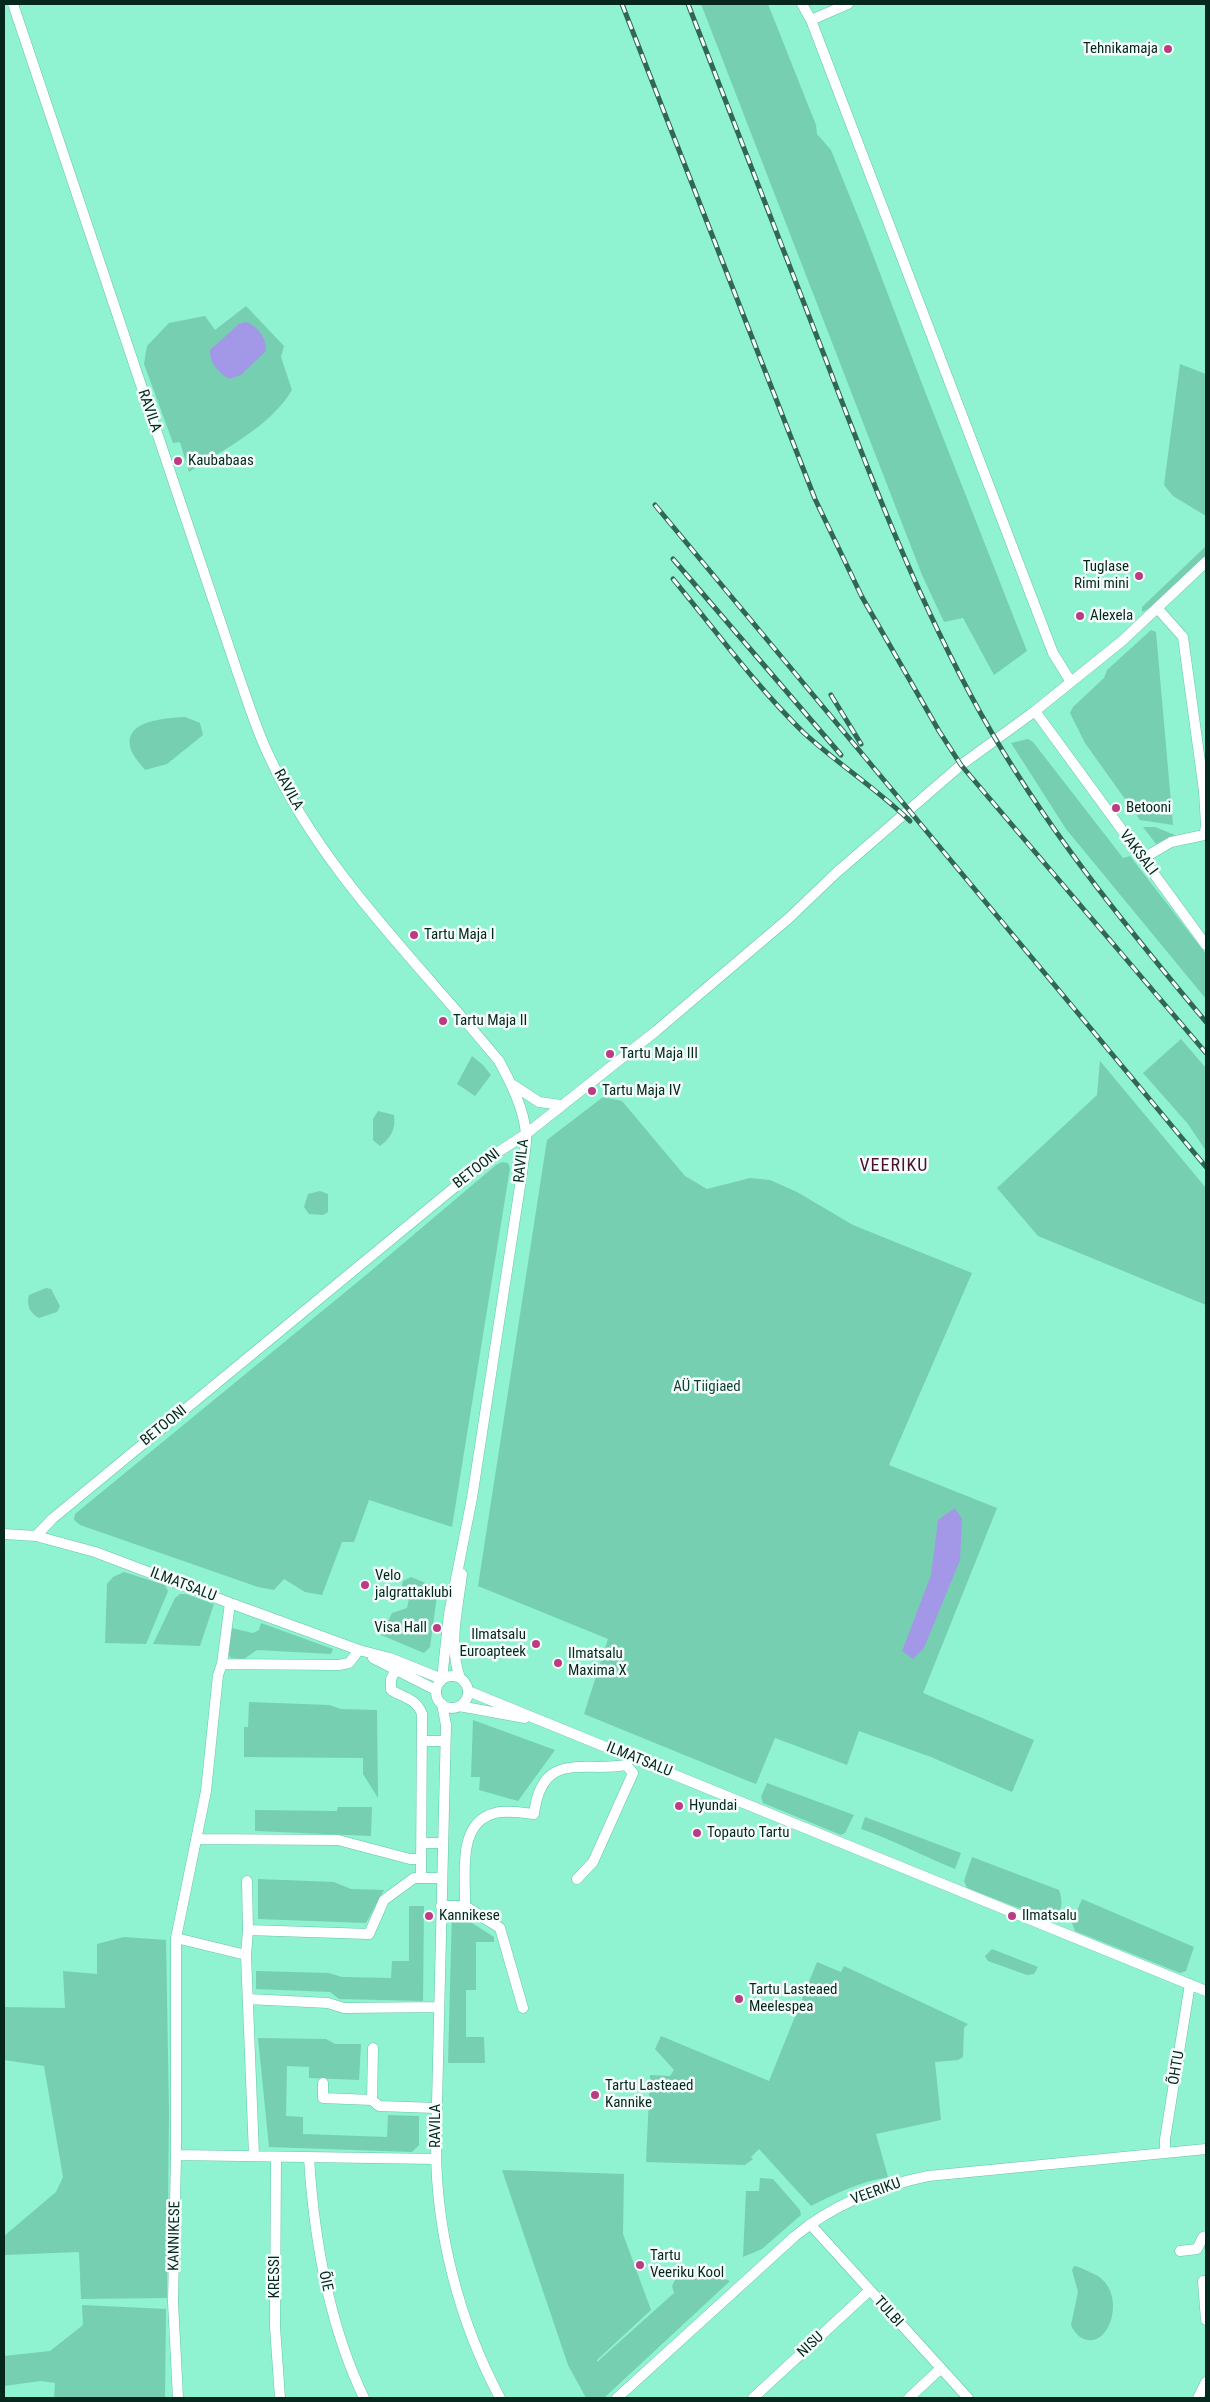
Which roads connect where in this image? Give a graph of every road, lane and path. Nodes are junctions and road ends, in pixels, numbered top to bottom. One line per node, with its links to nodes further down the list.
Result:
1 (13, 4): 12 (street, RAVILA)
2 (802, 4): 4 (street)
3 (848, 4): 4 (street)
4 (811, 20): 7 (street)
5 (1206, 562): 6 (street, BETOONI)
6 (1158, 609): 7 (street, BETOONI); 9 (street)
7 (1071, 682): 8 (street, BETOONI)
8 (1036, 711): 10 (street, VAKSALI); 13 (street, BETOONI)
9 (1206, 826): 10 (street)
10 (1142, 859): 11 (street, VAKSALI)
11 (1206, 945)
12 (512, 1085): 13 (street); 14 (street, RAVILA)
13 (561, 1105): 14 (street, BETOONI)
14 (526, 1134): 16 (street, BETOONI); 17 (street, RAVILA)
15 (4, 1534): 16 (street, ILMATSALU)
16 (36, 1536): 18 (street, ILMATSALU)
17 (465, 1541): 22 (street, RAVILA); 23 (street, RAVILA)
18 (230, 1603): 19 (street, ILMATSALU); 20 (street, KANNIKESE)
19 (359, 1650): 20 (street); 21 (street, ILMATSALU); 23 (street, ILMATSALU)
20 (222, 1664): 33 (street, KANNIKESE)
21 (396, 1669): 24 (street, ILMATSALU); 30 (street)
22 (460, 1678): 23 (street); 25 (street)
23 (442, 1679): 24 (street)
24 (436, 1690): 26 (street)
25 (468, 1691): 27 (street); 28 (street, ILMATSALU)
26 (442, 1704): 27 (street); 29 (street, RAVILA)
27 (457, 1707): 28 (street, ILMATSALU); 29 (street, RAVILA)
28 (543, 1721): 32 (street, ILMATSALU)
29 (446, 1725): 31 (street, RAVILA)
30 (422, 1741): 31 (street); 34 (street)
31 (445, 1741): 35 (street, RAVILA)
32 (628, 1761): 39 (street); 42 (street); 46 (street, ILMATSALU)
33 (196, 1839): 36 (street); 44 (street, KANNIKESE)
34 (422, 1844): 35 (street); 36 (street)
35 (442, 1844): 38 (street, RAVILA)
36 (421, 1859): 37 (street)
37 (421, 1878): 38 (street); 43 (street)
38 (441, 1878): 41 (street, RAVILA)
39 (577, 1879)
40 (247, 1882): 43 (street)
41 (440, 1906): 42 (street); 49 (street, RAVILA)
42 (465, 1906): 50 (street)
43 (248, 1930): 45 (street)
44 (176, 1938): 45 (street); 57 (street, KANNIKESE)
45 (246, 1955): 48 (street)
46 (1190, 1984): 47 (street, ILMATSALU); 56 (street, ÕHTU)
47 (1206, 1991)
48 (248, 1999): 49 (street); 58 (street)
49 (438, 2007): 54 (street, RAVILA)
50 (523, 2008)
51 (374, 2048): 53 (street)
52 (324, 2083): 53 (street)
53 (372, 2100): 54 (street)
54 (436, 2108): 61 (street, RAVILA)
55 (1206, 2149): 56 (street, VEERIKU)
56 (1165, 2152): 62 (street, VEERIKU)
57 (176, 2155): 58 (street); 70 (street, KANNIKESE)
58 (254, 2155): 59 (street)
59 (276, 2157): 60 (street); 71 (street, KRESSI)
60 (309, 2158): 61 (street); 72 (street, ÕIE)
61 (436, 2159): 73 (street, RAVILA)
62 (810, 2224): 66 (street, TULBI); 74 (street, VEERIKU)
63 (1206, 2236): 64 (street)
64 (1180, 2251)
65 (1206, 2281): 67 (street)
66 (869, 2291): 68 (street, TULBI); 75 (street, NISU)
67 (1206, 2320)
68 (940, 2369): 76 (street); 77 (street, TULBI)
69 (1206, 2382): 78 (street)
70 (178, 2398)
71 (280, 2398)
72 (364, 2398)
73 (500, 2398)
74 (617, 2398)
75 (753, 2398)
76 (908, 2398)
77 (968, 2398)
78 (1198, 2398)

